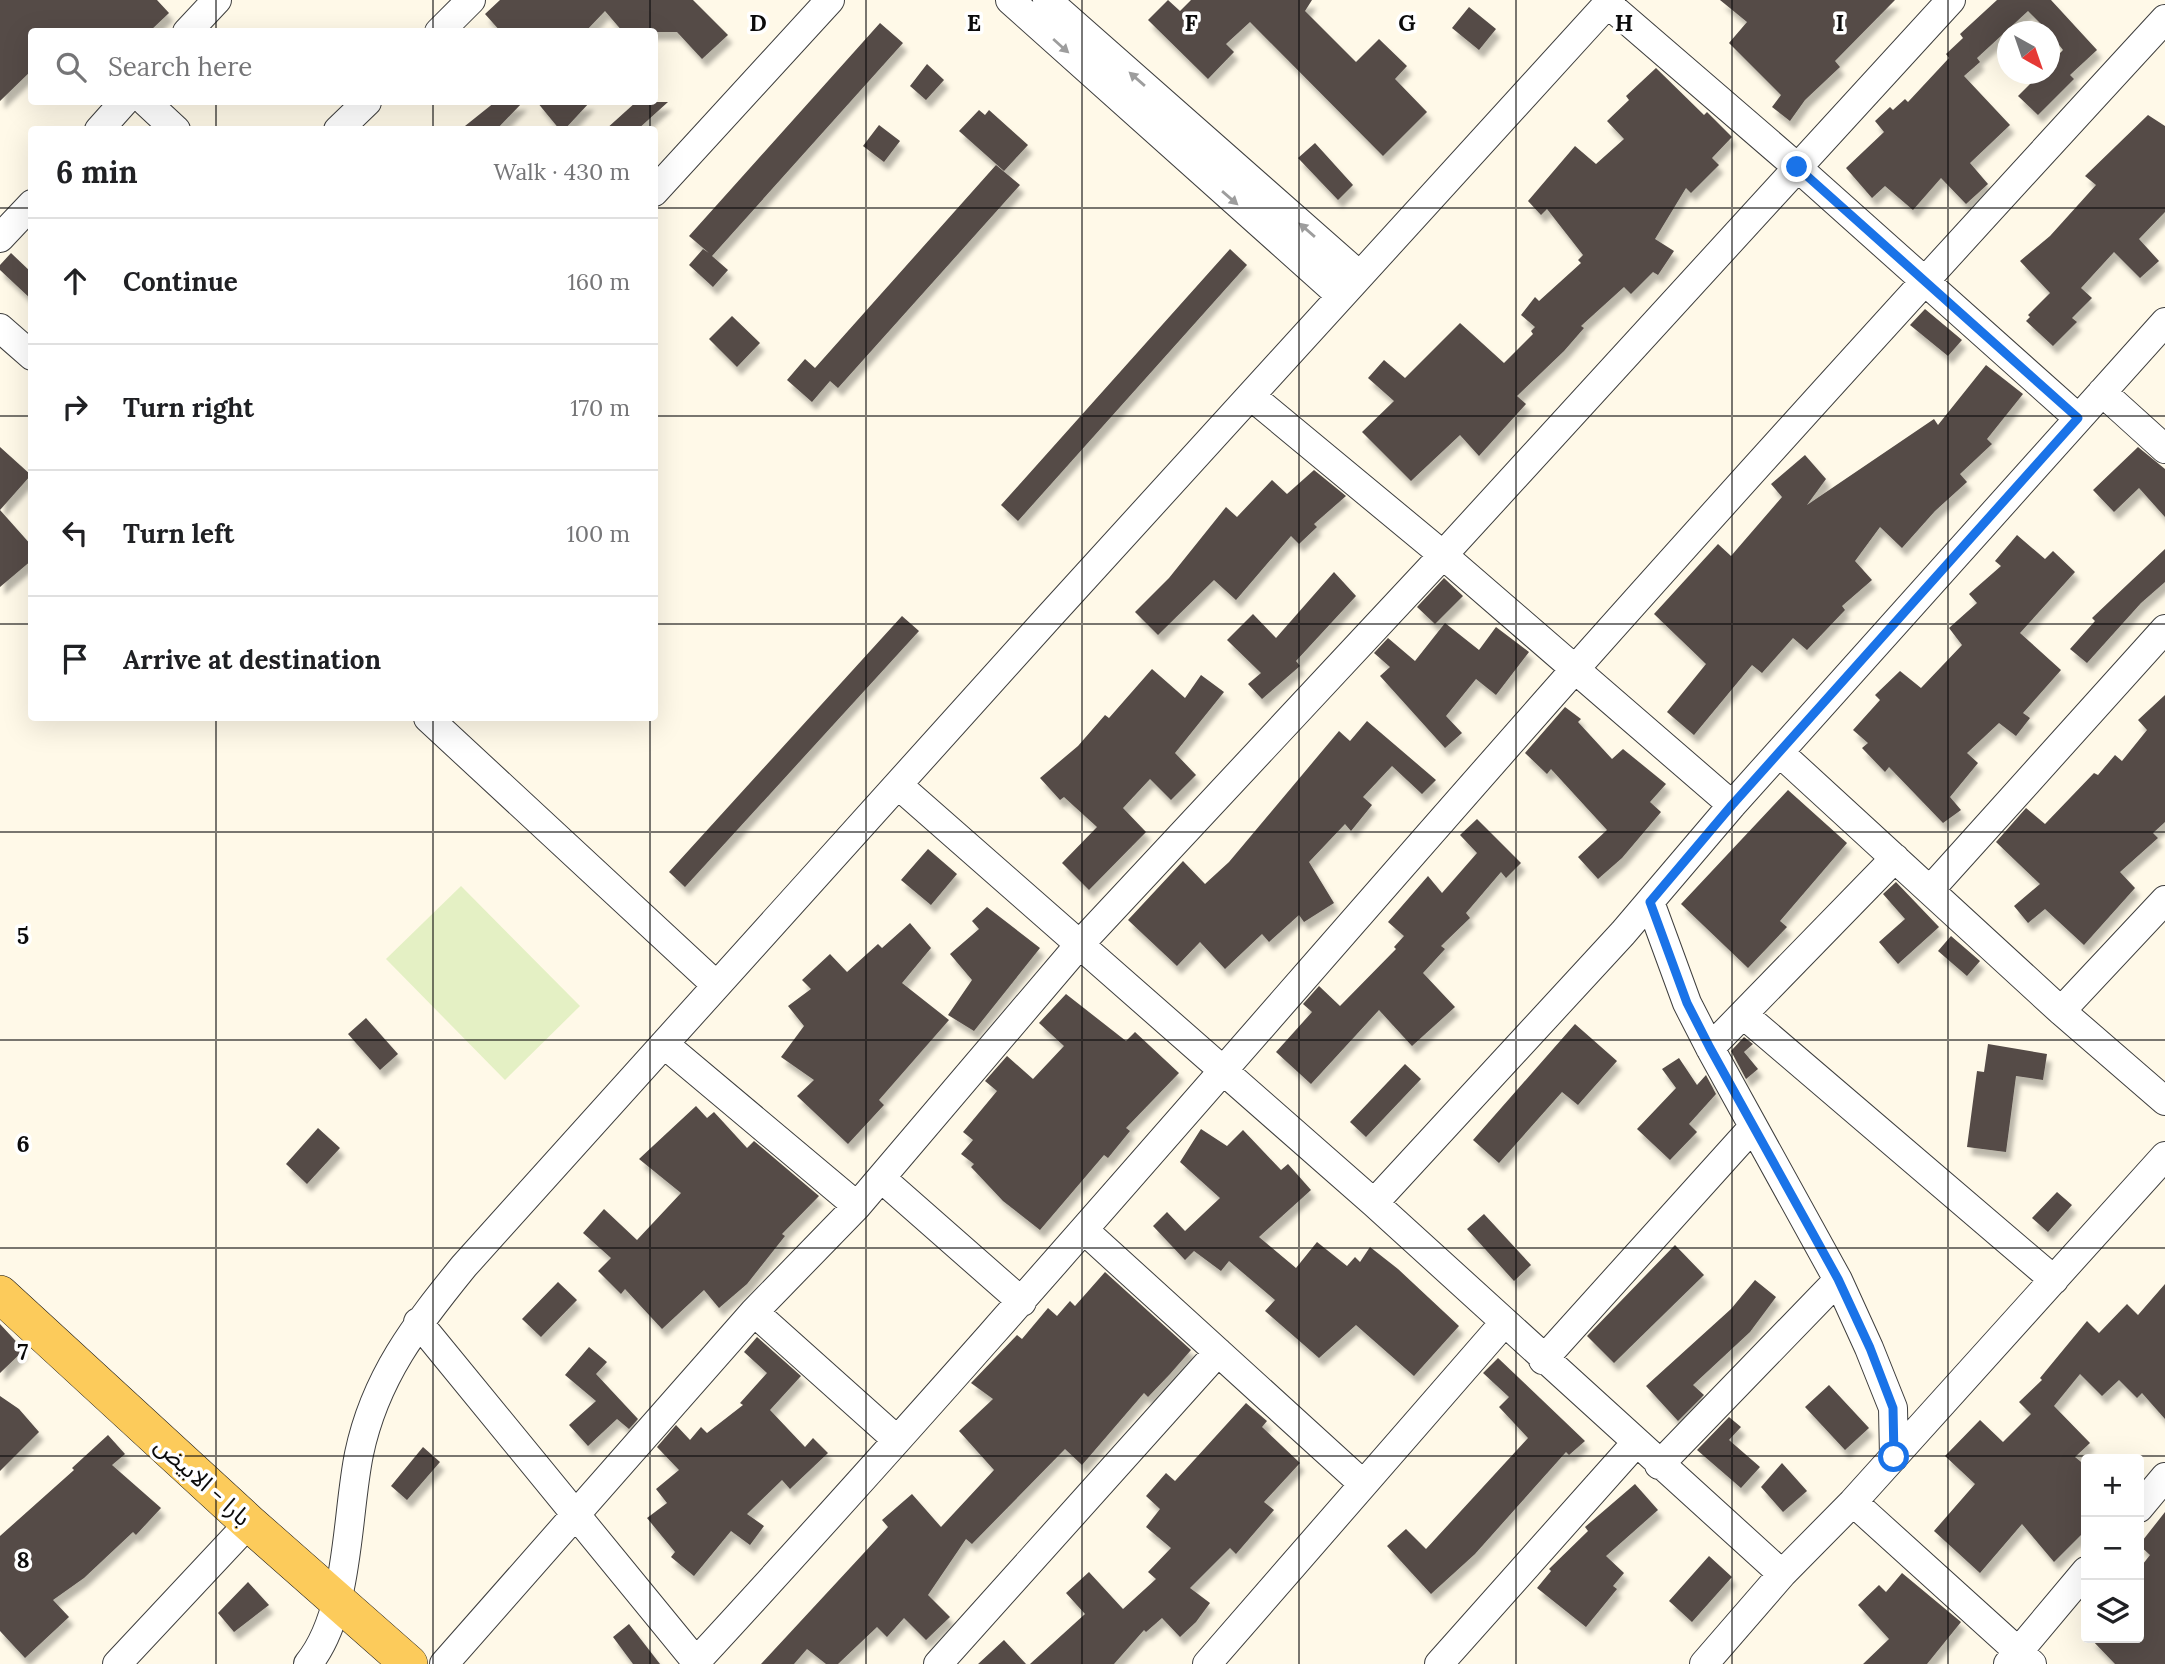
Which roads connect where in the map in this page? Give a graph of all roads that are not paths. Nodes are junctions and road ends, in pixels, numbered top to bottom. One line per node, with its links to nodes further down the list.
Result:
1 (217, 0): 9 (street)
2 (471, 0): 10 (street)
3 (830, 0): 18 (street)
4 (1010, 0): 22 (street, one-way to 22)
5 (1047, 0): 22 (street, one-way to 5)
6 (1951, 0): 17 (street)
7 (1609, 2): 17 (street); 22 (street)
8 (2165, 19): 21 (street)
9 (191, 28)
10 (443, 28)
11 (121, 105): 14 (street)
12 (149, 105): 15 (street)
13 (364, 105): 16 (street)
14 (103, 126)
15 (172, 126)
16 (342, 126)
17 (1797, 167): 21 (street); 30 (street)
18 (658, 188)
19 (28, 208): 20 (street)
20 (0, 238)
21 (1923, 281): 28 (street); 32 (street)
22 (1350, 285): 27 (street)
23 (2165, 322): 26 (street)
24 (0, 328): 25 (street)
25 (28, 352)
26 (2102, 392): 28 (street); 29 (street)
27 (1251, 396): 30 (street); 35 (street)
28 (2078, 418): 34 (street)
29 (2165, 449)
30 (1443, 555): 32 (street); 41 (street)
31 (2165, 629): 38 (street)
32 (1576, 669): 36 (street); 47 (street)
33 (431, 721): 42 (street)
34 (1780, 753): 36 (street); 37 (street)
35 (898, 785): 41 (street); 42 (street)
36 (1732, 805): 40 (street)
37 (1895, 858): 38 (street); 44 (street)
38 (1930, 890): 43 (street)
39 (2165, 900): 43 (street)
40 (1650, 902): 46 (street); 52 (street)
41 (1079, 945): 47 (street); 51 (street)
42 (716, 985): 45 (street)
43 (2061, 1011): 48 (street)
44 (1744, 1015): 46 (street); 56 (street)
45 (664, 1044): 53 (street); 60 (street)
46 (1710, 1048): 49 (street)
47 (1222, 1071): 52 (street); 54 (street)
48 (2165, 1101)
49 (1753, 1127): 55 (street); 63 (street)
50 (2165, 1156): 56 (street)
51 (881, 1178): 53 (street); 58 (street)
52 (1374, 1203): 61 (street)
53 (857, 1206): 59 (street)
54 (1085, 1231): 58 (street); 62 (street)
55 (1838, 1279): 66 (street); 67 (street)
56 (2053, 1280): 66 (street)
57 (0, 1294): 73 (main road, بارا - الابيض)
58 (1022, 1302): 64 (street)
59 (754, 1312): 64 (street); 72 (street)
60 (418, 1322): 72 (street); 76 (street)
61 (1503, 1324): 63 (street); 69 (street)
62 (1218, 1352): 69 (street); 83 (street)
63 (1543, 1360): 65 (street)
64 (897, 1440): 78 (street)
65 (1635, 1444): 67 (street); 85 (street)
66 (1894, 1457): 70 (street)
67 (1659, 1465): 74 (street)
68 (2165, 1477): 71 (street)
69 (1363, 1484): 84 (street)
70 (1853, 1502): 74 (street); 77 (street)
71 (2144, 1502)
72 (576, 1516): 78 (street); 82 (street)
73 (249, 1523): 76 (main road, بارا - الابيض); 79 (street)
74 (1782, 1574): 86 (street)
75 (2081, 1578): 77 (street)
76 (337, 1599): 80 (street); 81 (main road, بارا - الابيض)
77 (2020, 1660)
78 (696, 1663)
79 (117, 1664)
80 (308, 1664)
81 (410, 1664)
82 (444, 1664)
83 (938, 1664)
84 (1207, 1664)
85 (1439, 1664)
86 (1704, 1664)

